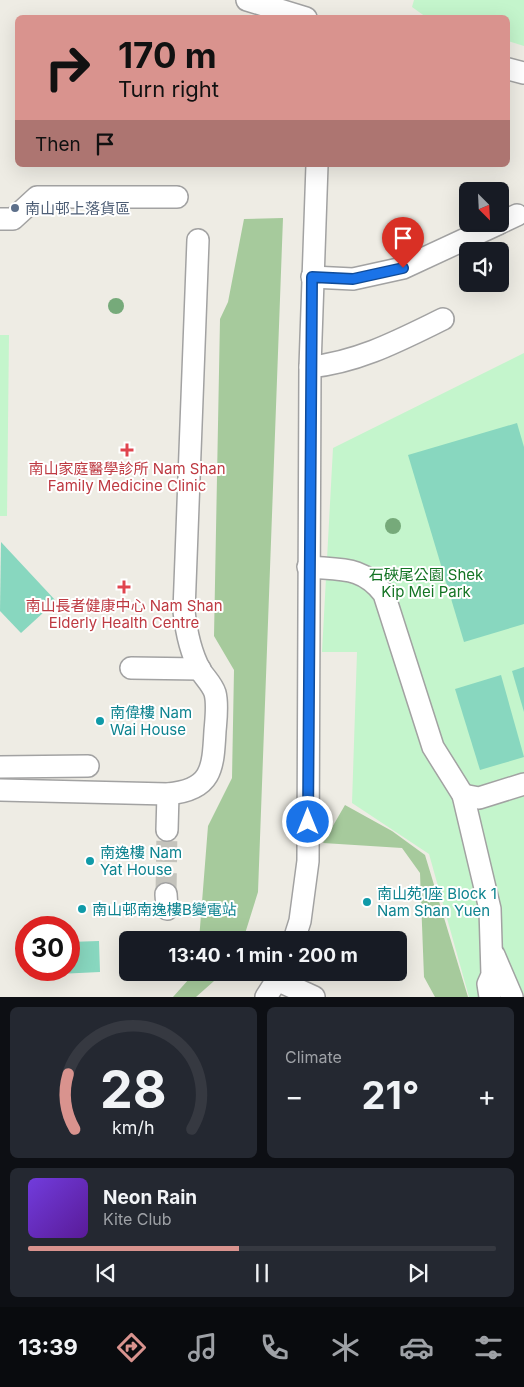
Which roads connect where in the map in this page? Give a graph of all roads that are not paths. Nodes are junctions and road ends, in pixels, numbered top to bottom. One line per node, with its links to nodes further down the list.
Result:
1 (247, 0): 2 (street)
2 (296, 15)
3 (510, 69): 4 (street)
4 (524, 73)
5 (317, 167): 10 (street)
6 (177, 197): 7 (street)
7 (0, 219)
8 (481, 232): 10 (street)
9 (198, 240): 15 (street)
10 (312, 277): 12 (street)
11 (443, 319): 12 (street)
12 (310, 367): 13 (street)
13 (308, 567): 21 (street); 23 (street)
14 (131, 668): 15 (street)
15 (200, 669): 20 (street)
16 (88, 766): 17 (street)
17 (0, 767)
18 (524, 784): 21 (street)
19 (0, 790): 20 (street)
20 (168, 794): 22 (street)
21 (463, 795): 24 (street)
22 (167, 830)
23 (297, 931)
24 (492, 950): 27 (street); 28 (street)
25 (276, 984): 26 (street)
26 (314, 997)
27 (490, 997)
28 (512, 997)

